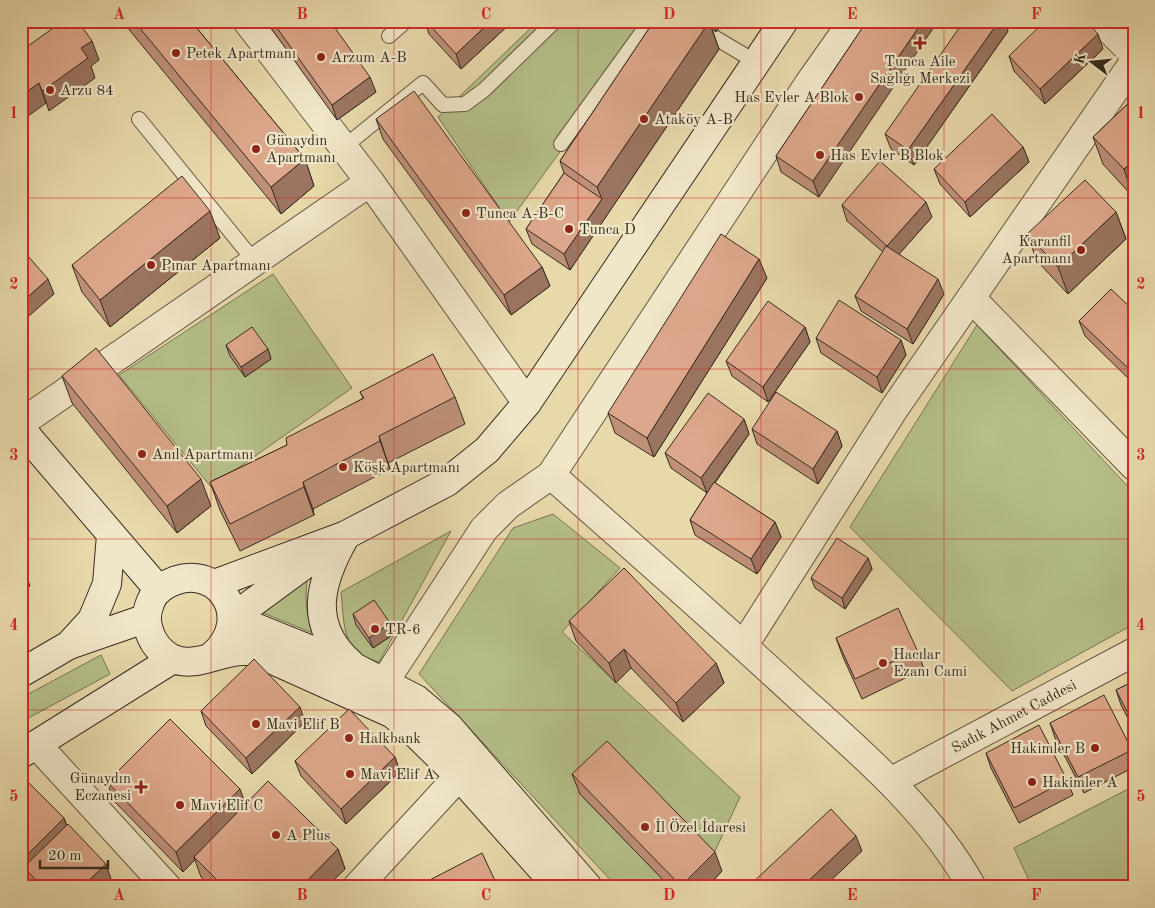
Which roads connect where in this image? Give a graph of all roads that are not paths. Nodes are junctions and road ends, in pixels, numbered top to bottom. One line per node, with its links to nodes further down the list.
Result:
1 (247, 21): 15 (street)
2 (406, 21): 9 (lane)
3 (555, 21): 15 (lane)
4 (650, 21): 14 (lane)
5 (687, 21): 11 (lane)
6 (784, 21): 11 (street)
7 (853, 21): 23 (street)
8 (1101, 21): 10 (street)
9 (389, 36)
10 (1134, 54)
11 (756, 62): 19 (street)
12 (1134, 62): 18 (street)
13 (139, 119): 17 (lane)
14 (561, 144)
15 (344, 147): 16 (street)
16 (370, 182): 17 (street); 19 (street)
17 (255, 262): 20 (street)
18 (971, 298): 22 (street); 31 (street)
19 (527, 403): 25 (street)
20 (21, 423)
21 (21, 429): 24 (street)
22 (1134, 466)
23 (552, 475): 31 (street); 37 (street)
24 (111, 535): 27 (street); 30 (street)
25 (346, 535): 26 (street); 29 (street); 35 (street)
26 (214, 584): 27 (street); 29 (street)
27 (159, 590): 28 (street)
28 (147, 618): 30 (street); 34 (street)
29 (232, 618): 33 (street); 35 (street)
30 (69, 645): 36 (street)
31 (744, 645): 40 (street)
32 (1134, 652): 40 (street, Sadık Ahmet Caddesi)
33 (212, 656): 34 (street); 39 (street)
34 (173, 659): 38 (street)
35 (356, 668): 37 (street)
36 (21, 672)
37 (385, 681): 44 (street)
38 (29, 750): 41 (street)
39 (459, 776): 42 (street); 43 (street)
40 (892, 782): 45 (street)
41 (168, 887)
42 (357, 887)
43 (558, 887)
44 (588, 887)
45 (972, 887)

